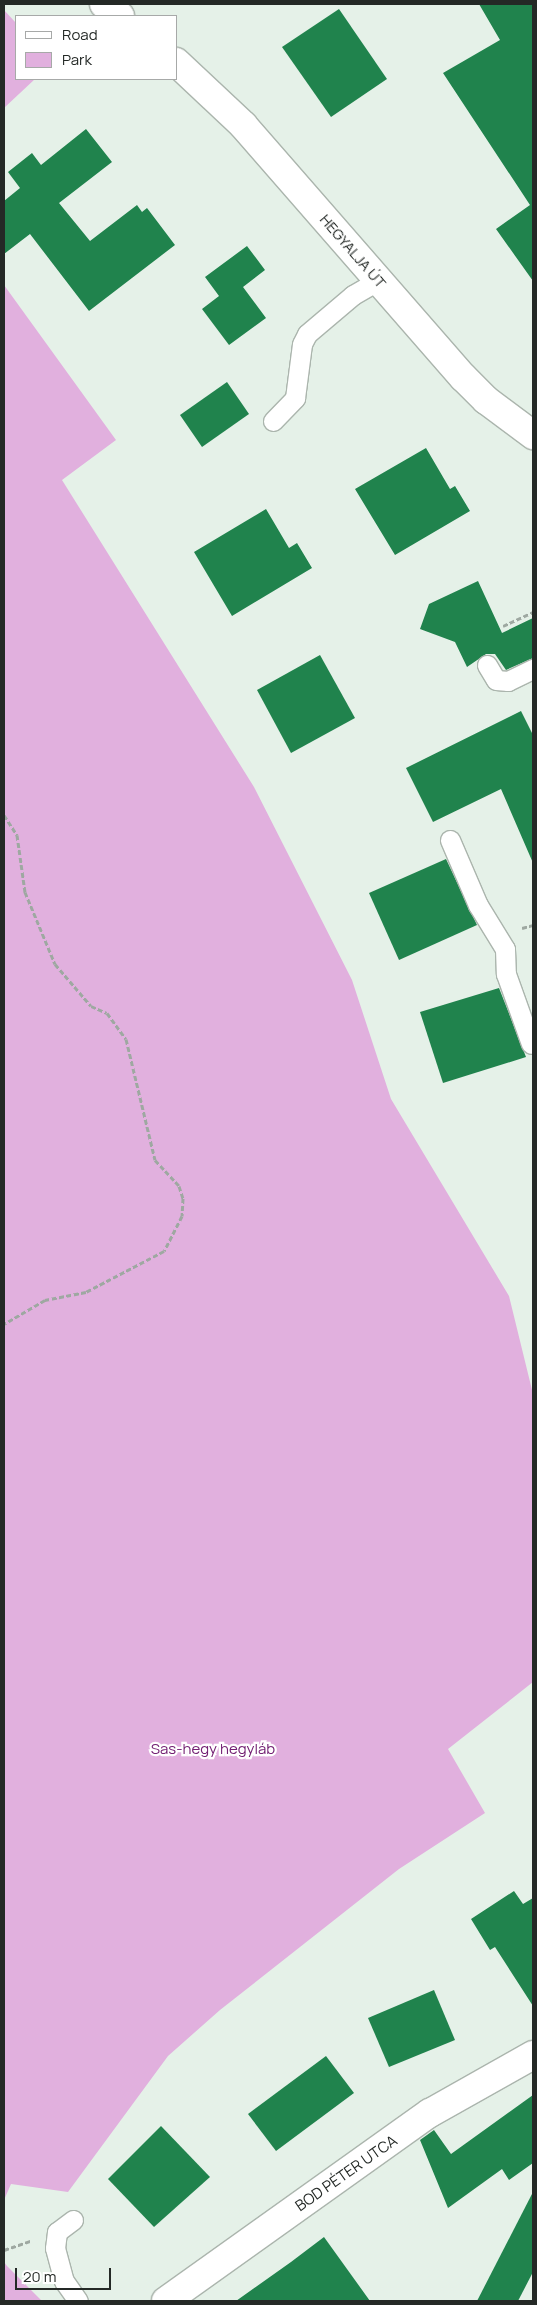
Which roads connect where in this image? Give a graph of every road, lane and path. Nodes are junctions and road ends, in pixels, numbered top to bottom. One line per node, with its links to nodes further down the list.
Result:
1 (104, 4): 2 (street)
2 (119, 15)
3 (178, 64): 4 (street, HEGYALJA ÚT)
4 (378, 280): 5 (lane); 6 (street, HEGYALJA ÚT)
5 (273, 421)
6 (533, 435)
7 (533, 612): 8 (path)
8 (503, 626)
9 (488, 665): 10 (lane)
10 (533, 669)
11 (4, 815): 14 (path)
12 (450, 840): 13 (lane)
13 (531, 1044)
14 (4, 1324)
15 (533, 2054): 18 (street, BOD PÉTER UTCA)
16 (72, 2220): 17 (lane)
17 (78, 2301)
18 (166, 2301)

